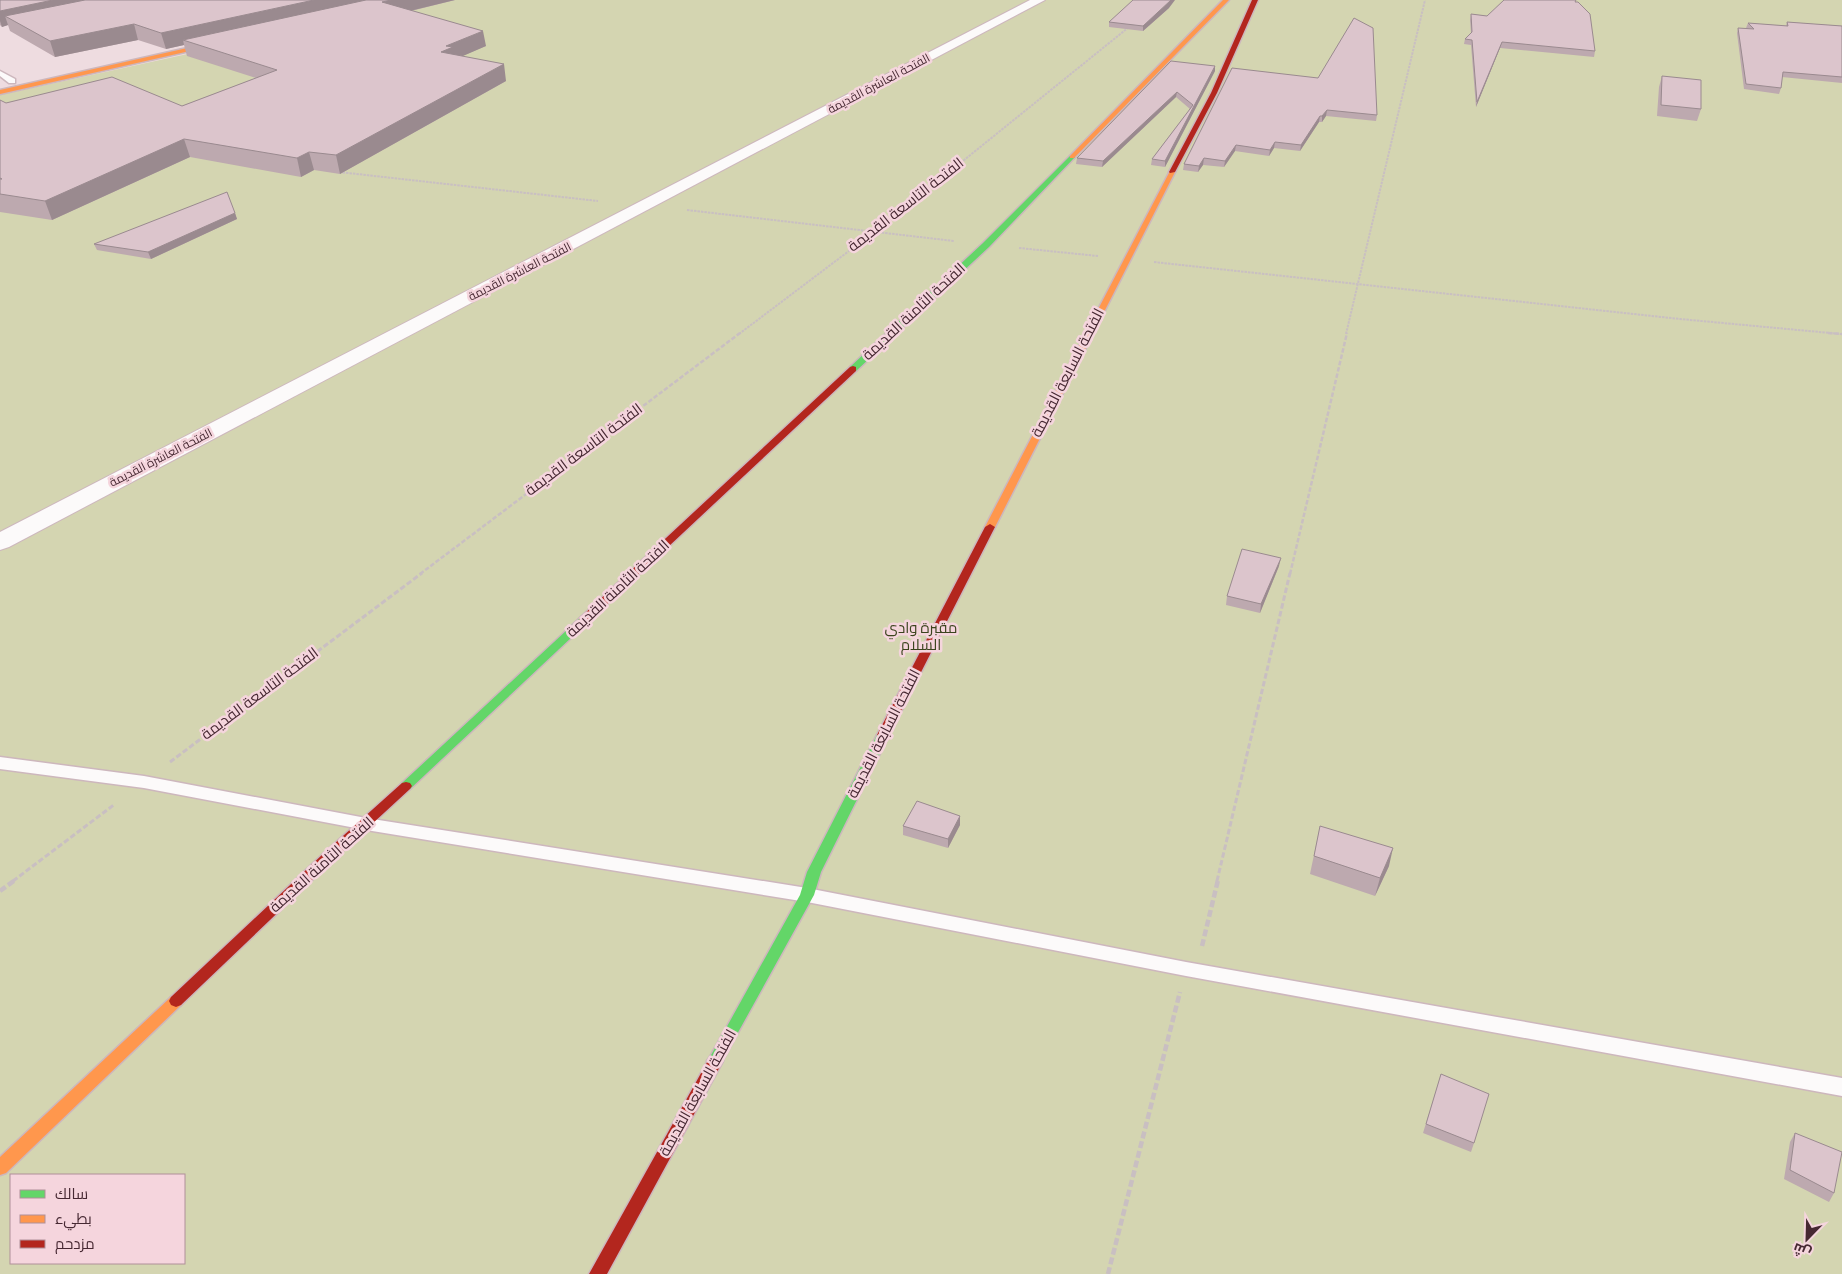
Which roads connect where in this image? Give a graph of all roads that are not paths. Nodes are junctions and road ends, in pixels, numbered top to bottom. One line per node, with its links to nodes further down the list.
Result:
1 (1039, 0): 8 (street, الفتحة العاشرة القديمة)
2 (1226, 0): 10 (street, الفتحة الثامنة القديمة)
3 (1255, 0): 11 (street, الفتحة السابعة القديمة)
4 (0, 73): 5 (lane)
5 (12, 81): 6 (street); 7 (street)
6 (0, 84)
7 (0, 92)
8 (0, 542)
9 (0, 763): 10 (lane)
10 (366, 824): 11 (lane); 13 (street, الفتحة الثامنة القديمة)
11 (807, 896): 12 (lane); 14 (street, الفتحة السابعة القديمة)
12 (1842, 1087)
13 (0, 1168)
14 (598, 1274)

